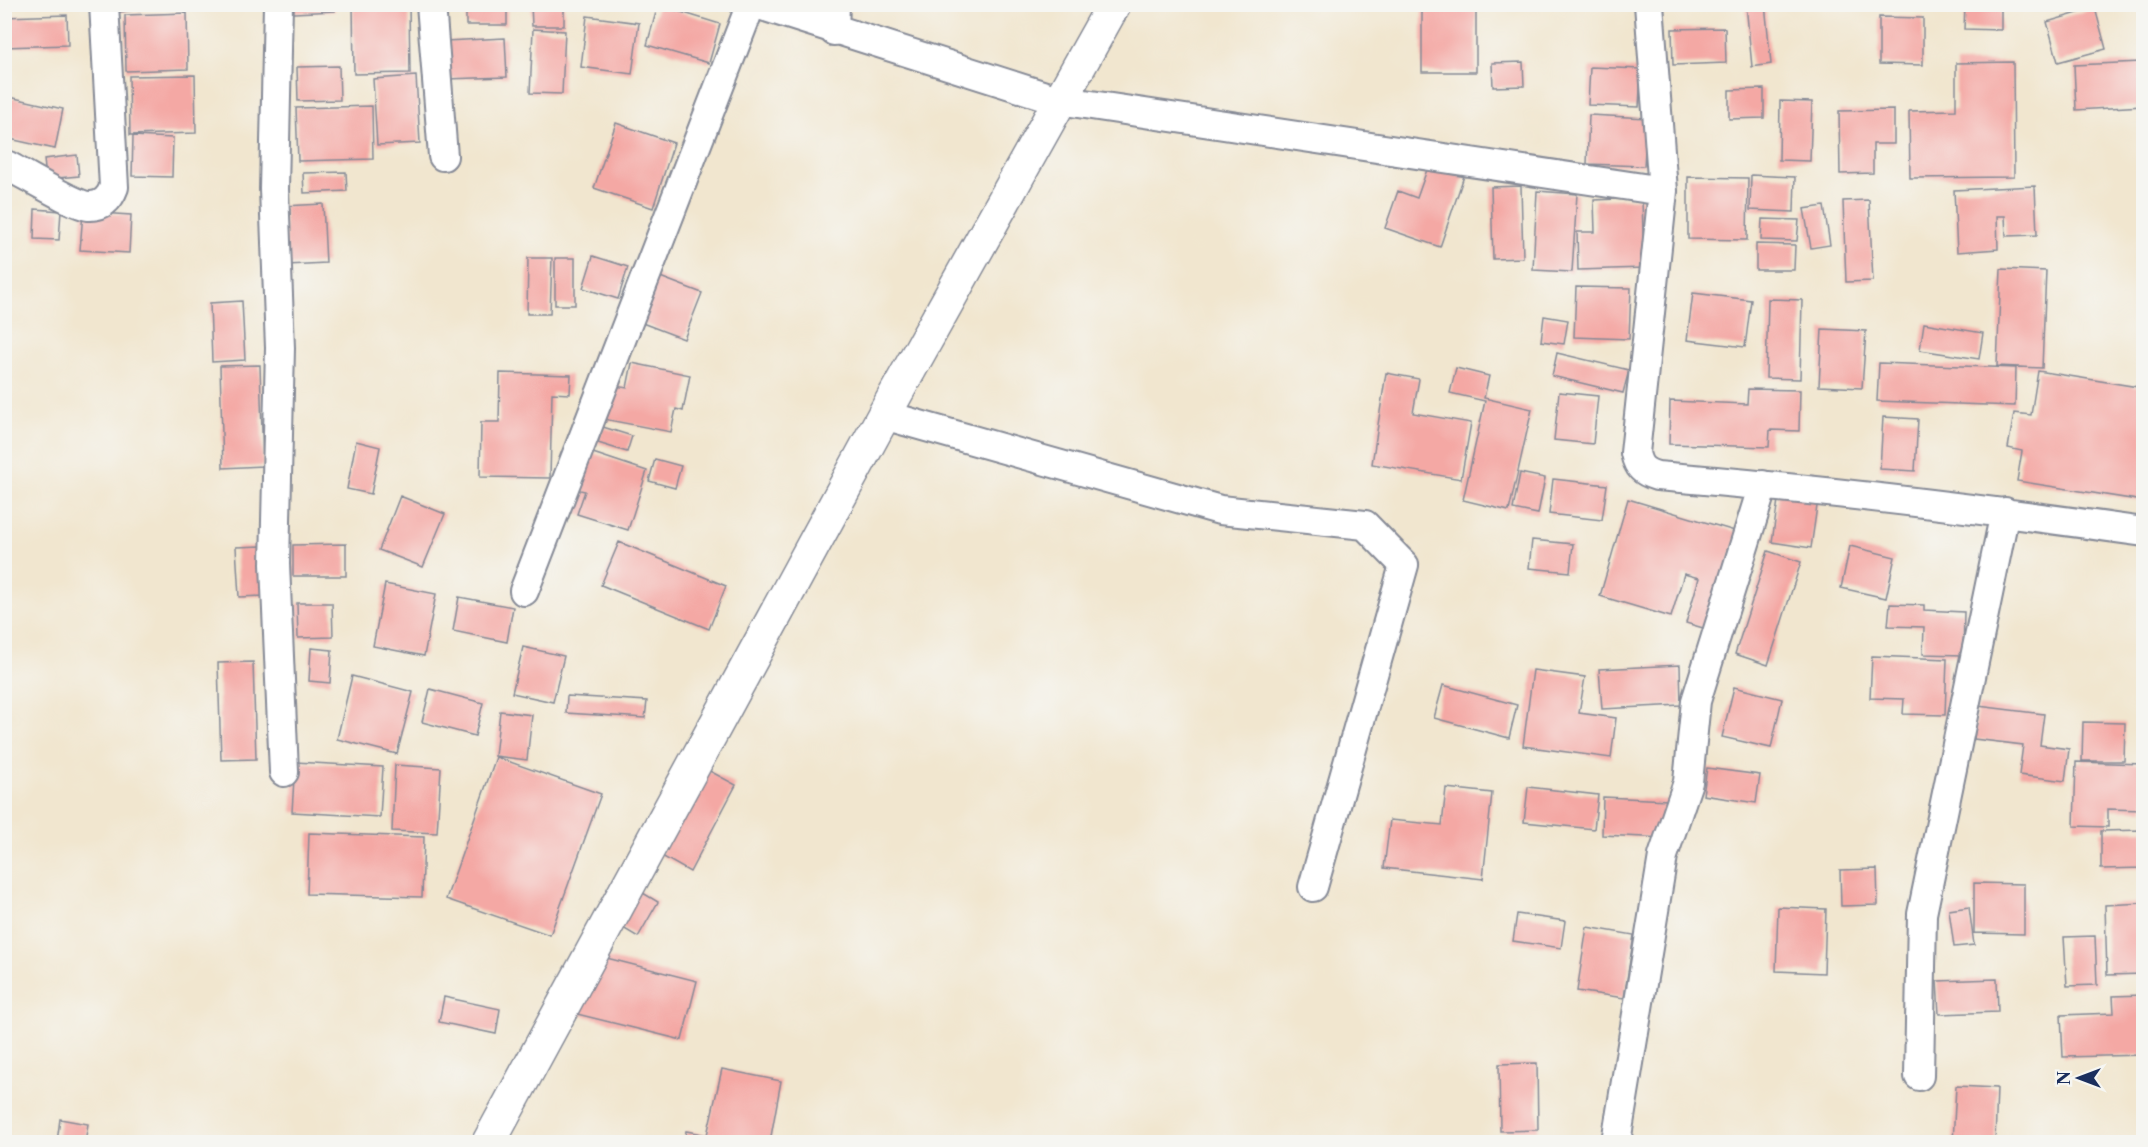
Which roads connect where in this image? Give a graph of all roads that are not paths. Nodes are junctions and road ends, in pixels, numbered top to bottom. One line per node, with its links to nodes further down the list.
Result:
1 (104, 4): 10 (street)
2 (278, 4): 17 (street)
3 (431, 4): 9 (street)
4 (754, 4): 7 (street); 16 (street)
5 (1114, 4): 8 (street)
6 (1649, 4): 11 (street)
7 (835, 18): 8 (street)
8 (1058, 100): 11 (street); 12 (street)
9 (443, 156)
10 (4, 164)
11 (1663, 191): 13 (street)
12 (884, 415): 18 (street); 20 (street)
13 (1763, 485): 14 (street); 21 (street)
14 (2005, 512): 15 (street); 19 (street)
15 (2144, 532)
16 (524, 591)
17 (284, 772)
18 (1313, 887)
19 (1919, 1076)
20 (489, 1143)
21 (1616, 1143)

